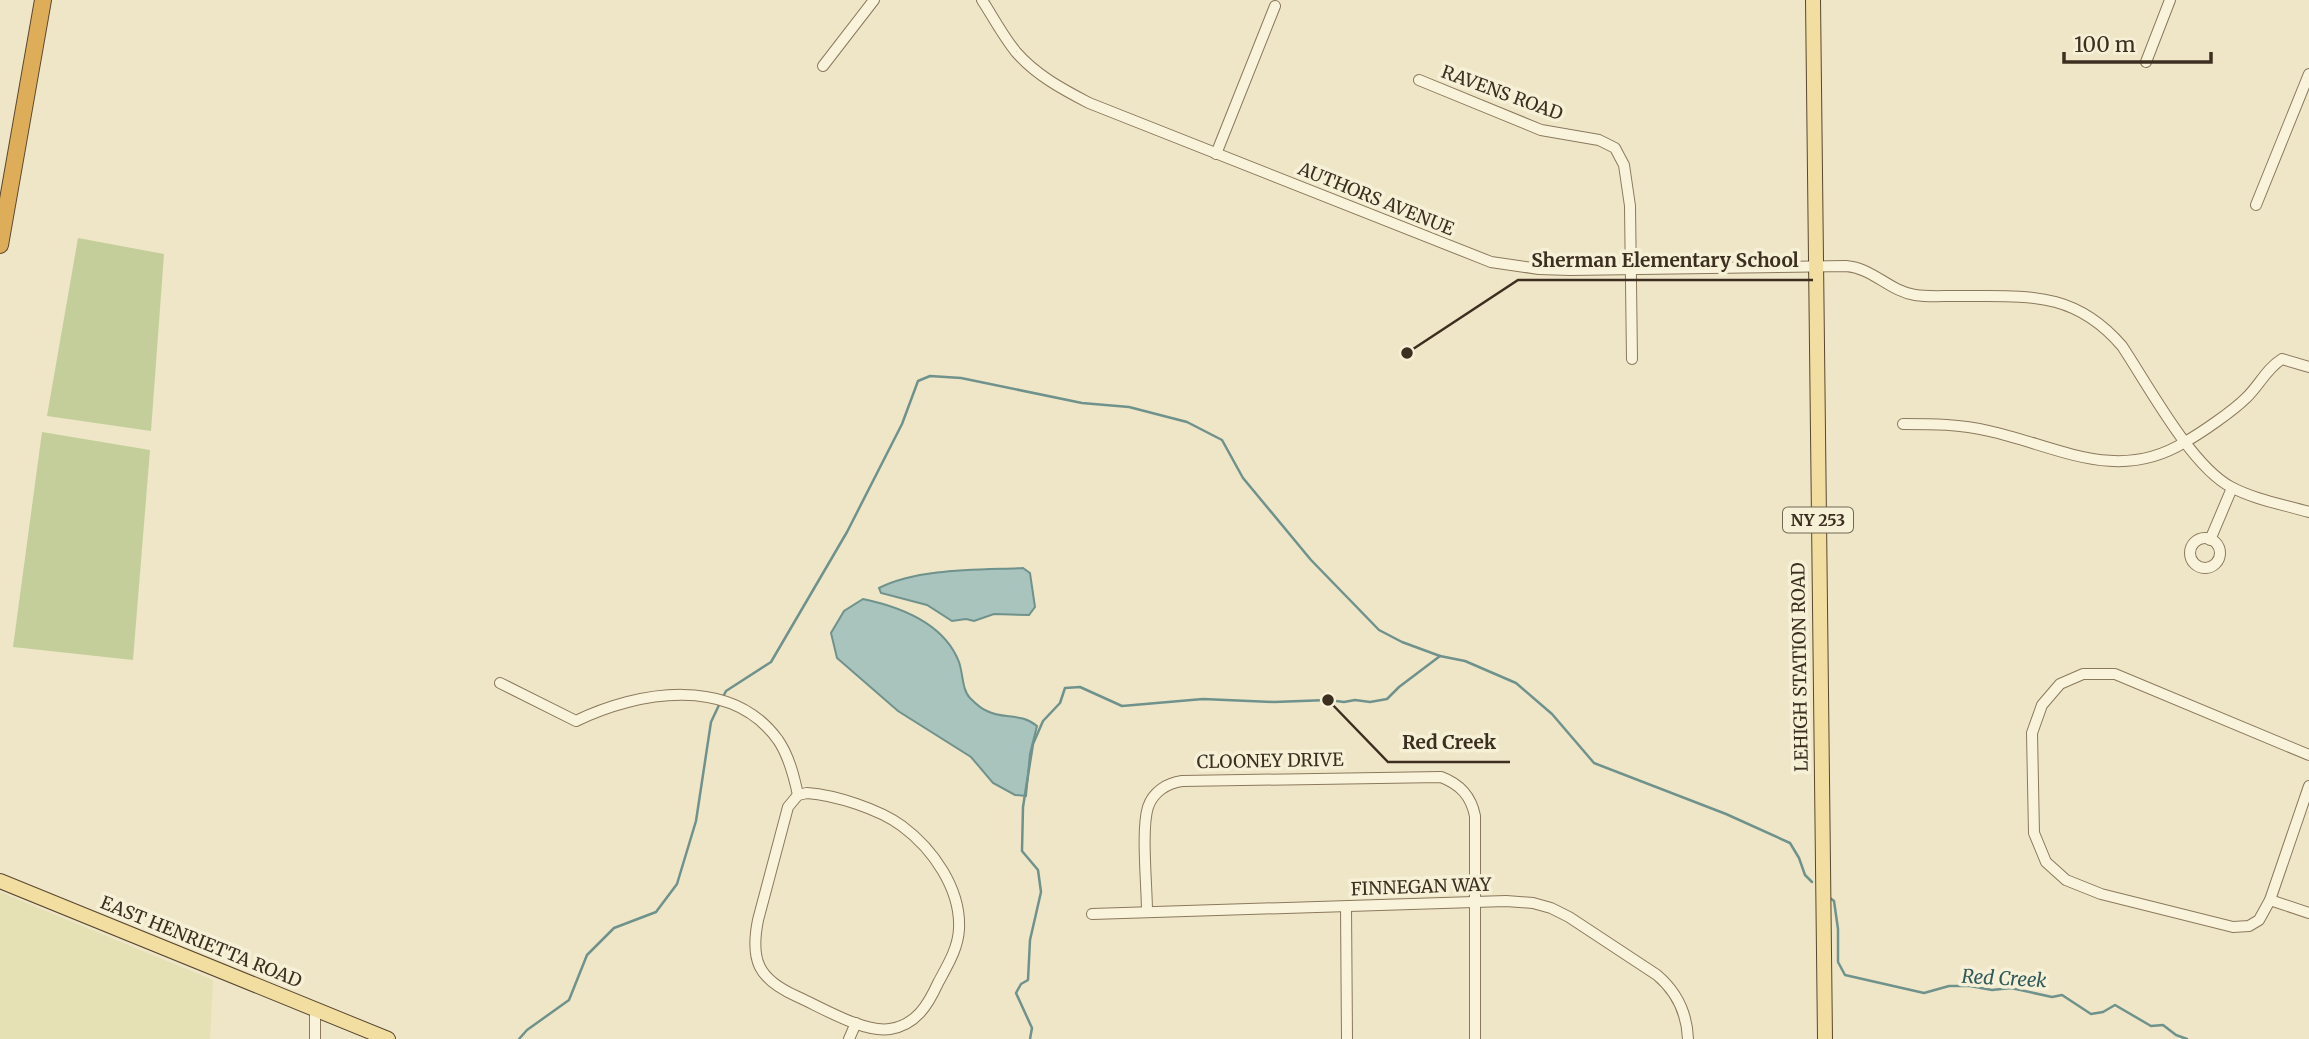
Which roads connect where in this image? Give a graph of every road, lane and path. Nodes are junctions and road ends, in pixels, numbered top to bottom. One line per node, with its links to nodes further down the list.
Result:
1 (43, 0): 13 (highway)
2 (874, 0): 8 (street)
3 (982, 0): 11 (street, AUTHORS AVENUE)
4 (1813, 0): 14 (main road, LEHIGH STATION ROAD / NY 253)
5 (2170, 0): 7 (street)
6 (1275, 6): 11 (street)
7 (2146, 62)
8 (823, 66)
9 (2309, 74): 12 (street)
10 (1419, 80): 15 (street, RAVENS ROAD)
11 (1216, 154): 15 (street, AUTHORS AVENUE)
12 (2256, 205)
13 (0, 245)
14 (1815, 268): 15 (street, AUTHORS AVENUE); 19 (street, AUTHORS AVENUE); 42 (main road, LEHIGH STATION ROAD / NY 253)
15 (1631, 269): 16 (street)
16 (1632, 359)
17 (2309, 367): 19 (street)
18 (1903, 424): 19 (street)
19 (2185, 442): 20 (street, AUTHORS AVENUE)
20 (2232, 488): 21 (street); 22 (street)
21 (2309, 512)
22 (2210, 540)
23 (500, 683): 26 (street)
24 (2309, 755): 28 (street)
25 (2309, 786): 28 (street)
26 (798, 795): 35 (street); 35 (street)
27 (0, 881): 34 (main road, EAST HENRIETTA ROAD)
28 (2270, 900): 32 (street)
29 (1476, 903): 30 (street, FINNEGAN WAY); 31 (street, CLOONEY DRIVE); 40 (street, CLOONEY DRIVE); 41 (street, FINNEGAN WAY)
30 (1346, 908): 31 (street, FINNEGAN WAY); 39 (street)
31 (1147, 912): 33 (street, FINNEGAN WAY)
32 (2309, 913)
33 (1092, 914)
34 (315, 1010): 36 (street); 37 (main road, EAST HENRIETTA ROAD)
35 (856, 1023): 38 (street)
36 (315, 1039)
37 (388, 1039)
38 (849, 1039)
39 (1347, 1039)
40 (1475, 1039)
41 (1688, 1039)
42 (1825, 1039)

